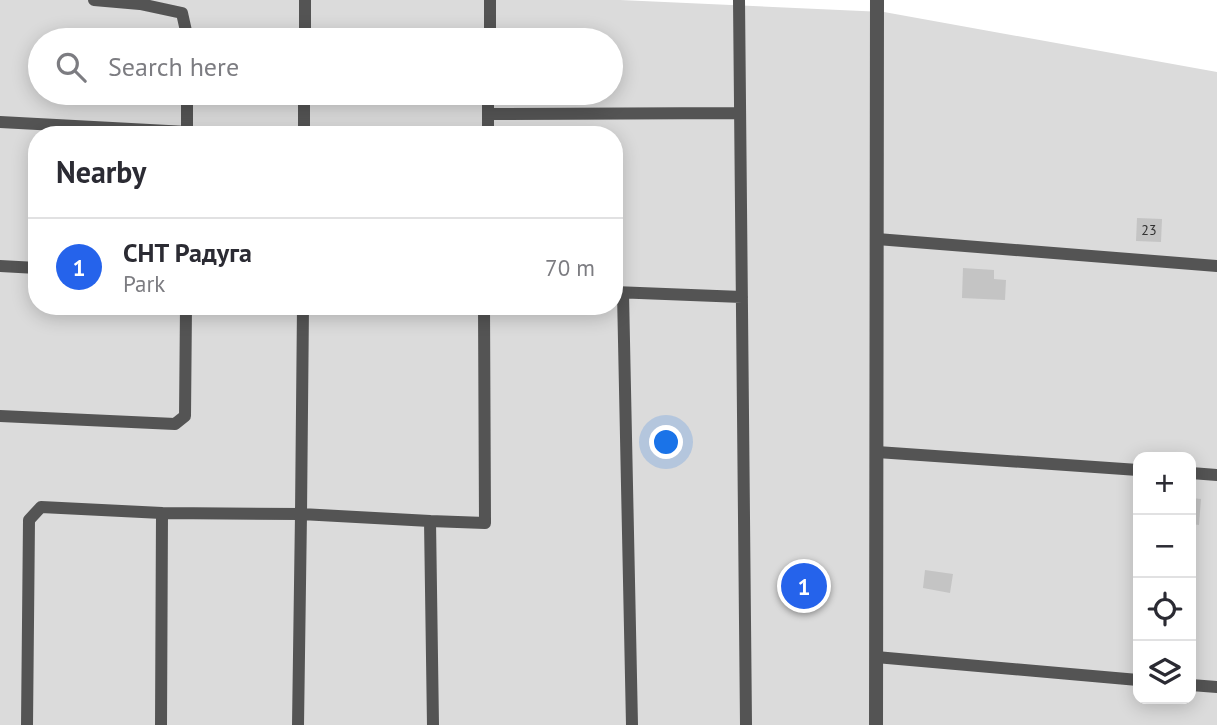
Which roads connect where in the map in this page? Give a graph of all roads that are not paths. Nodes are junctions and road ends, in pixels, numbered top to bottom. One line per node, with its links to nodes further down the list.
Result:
1 (94, 0): 6 (lane)
2 (305, 0): 7 (lane)
3 (490, 0): 8 (lane)
4 (739, 0): 12 (lane)
5 (877, 0): 19 (street)
6 (185, 28)
7 (305, 28)
8 (490, 28)
9 (187, 105): 16 (lane)
10 (304, 105): 17 (lane)
11 (488, 105): 13 (lane)
12 (740, 113): 13 (lane); 24 (lane)
13 (488, 114): 18 (lane)
14 (0, 122): 15 (lane)
15 (68, 126)
16 (187, 126)
17 (304, 126)
18 (488, 126)
19 (877, 239): 21 (lane); 30 (street)
20 (0, 266): 22 (lane)
21 (1217, 266)
22 (28, 268)
23 (623, 293): 24 (lane)
24 (743, 297): 46 (lane)
25 (186, 315): 29 (lane)
26 (303, 315): 35 (lane)
27 (484, 315): 36 (lane)
28 (620, 315): 45 (lane)
29 (0, 416)
30 (877, 452): 31 (lane); 37 (street)
31 (1133, 470)
32 (1196, 473): 33 (lane)
33 (1217, 475)
34 (162, 513): 35 (lane); 41 (lane); 42 (lane)
35 (301, 514): 36 (lane); 43 (lane)
36 (430, 521): 44 (lane)
37 (876, 657): 38 (lane); 47 (street)
38 (1133, 680)
39 (1196, 685): 40 (lane)
40 (1217, 687)
41 (27, 725)
42 (161, 725)
43 (298, 725)
44 (433, 725)
45 (632, 725)
46 (746, 725)
47 (876, 725)

